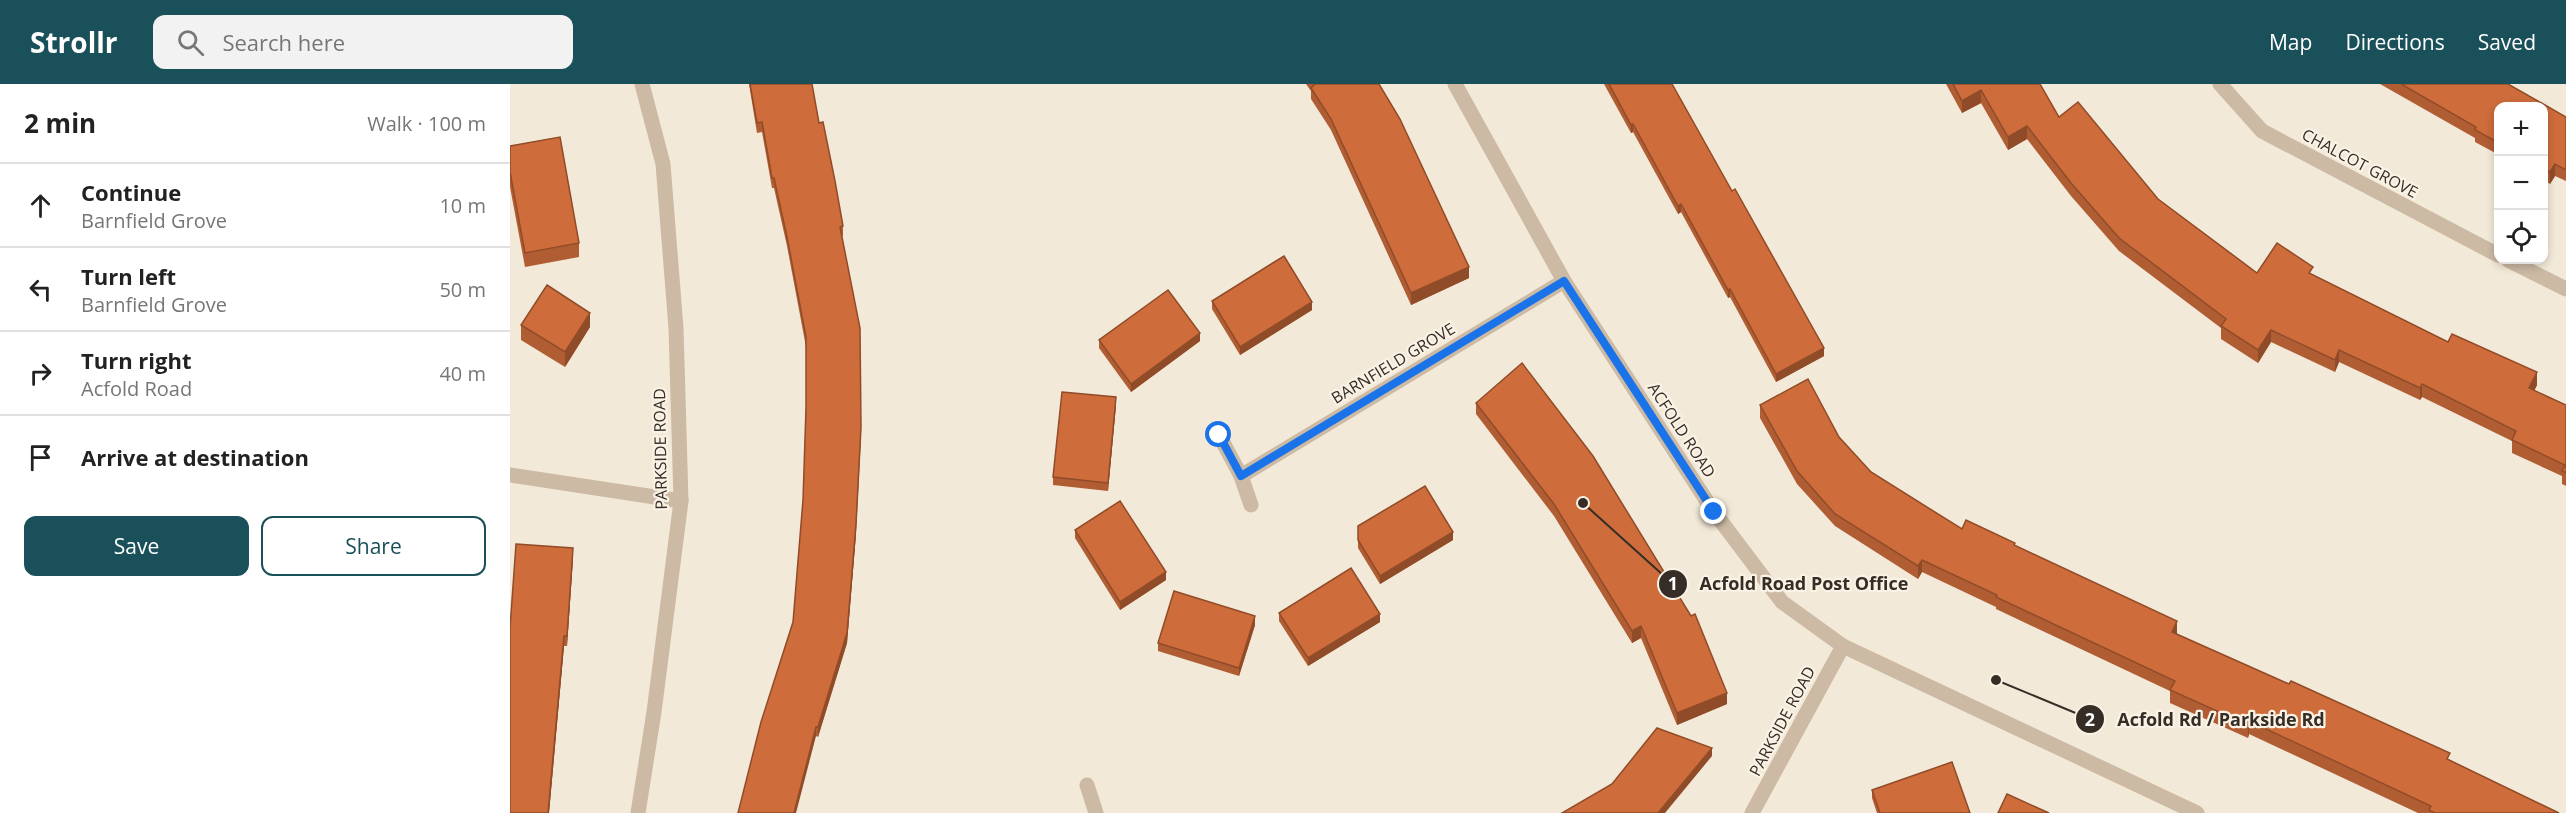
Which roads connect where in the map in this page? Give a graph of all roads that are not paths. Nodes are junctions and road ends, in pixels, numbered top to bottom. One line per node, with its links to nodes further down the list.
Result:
1 (642, 84): 11 (street, PARKSIDE ROAD)
2 (1455, 84): 6 (street, ACFOLD ROAD)
3 (2220, 84): 4 (street, CHALCOT GROVE)
4 (2494, 252)
5 (2516, 264): 7 (street)
6 (1564, 281): 10 (street, BARNFIELD GROVE); 13 (street, ACFOLD ROAD)
7 (2566, 290)
8 (1219, 435): 10 (street)
9 (510, 475): 11 (street)
10 (1241, 476): 12 (street)
11 (681, 501): 15 (street, PARKSIDE ROAD)
12 (1251, 505)
13 (1843, 646): 17 (street, PARKSIDE ROAD); 18 (street, ACFOLD ROAD)
14 (1087, 785): 16 (street)
15 (638, 813)
16 (1096, 813)
17 (1752, 813)
18 (2196, 813)

